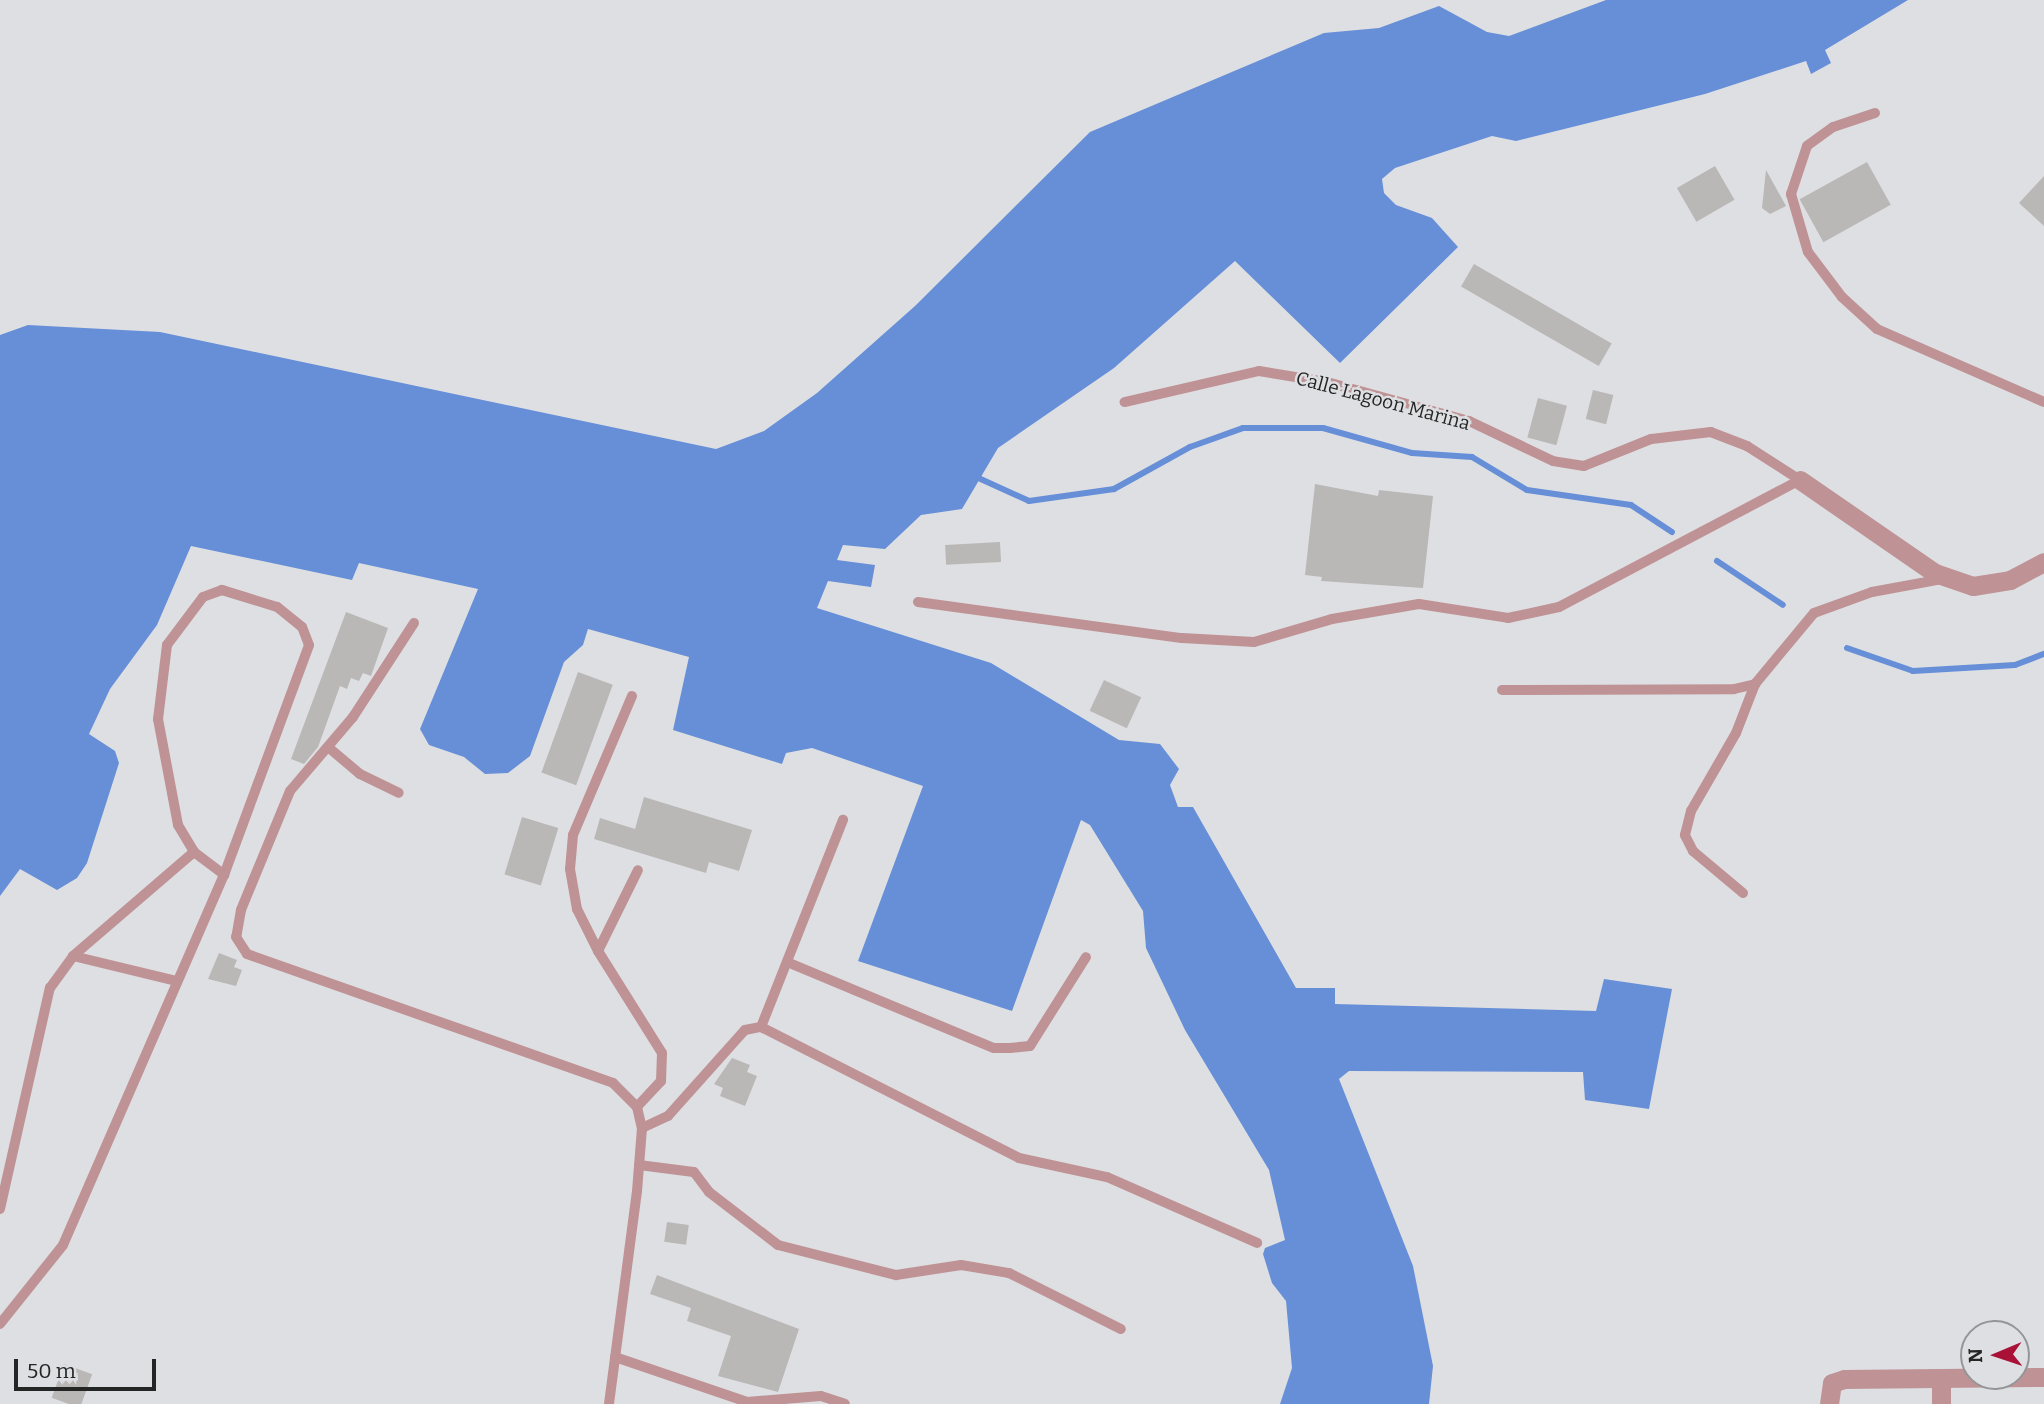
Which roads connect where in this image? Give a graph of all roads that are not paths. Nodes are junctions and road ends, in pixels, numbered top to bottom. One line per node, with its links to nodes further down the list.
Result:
1 (1875, 113): 3 (lane)
2 (1125, 402): 4 (lane, Calle Lagoon Marina)
3 (2044, 402)
4 (1800, 480): 6 (street, Calle Lagoon Marina); 7 (lane)
5 (2044, 562): 6 (street, Calle Lagoon Marina)
6 (1950, 578): 9 (lane)
7 (918, 602)
8 (414, 623): 12 (lane)
9 (1755, 684): 10 (lane); 18 (lane)
10 (1502, 690)
11 (632, 696): 19 (lane)
12 (328, 747): 13 (lane); 25 (lane)
13 (399, 793)
14 (843, 820): 22 (lane)
15 (194, 852): 17 (lane); 17 (lane); 20 (lane)
16 (638, 870): 19 (lane)
17 (223, 875): 23 (lane)
18 (1743, 893)
19 (598, 951): 25 (lane)
20 (73, 957): 23 (lane); 28 (lane)
21 (1086, 957): 22 (lane)
22 (786, 962): 24 (lane)
23 (176, 981): 30 (lane)
24 (761, 1027): 26 (lane); 29 (lane)
25 (637, 1107): 26 (lane)
26 (642, 1128): 27 (lane)
27 (639, 1165): 31 (lane); 32 (lane)
28 (0, 1209)
29 (1257, 1243)
30 (0, 1324)
31 (1121, 1329)
32 (615, 1357): 36 (lane); 37 (lane)
33 (2044, 1377): 34 (street)
34 (1941, 1380): 35 (street); 38 (street)
35 (1829, 1400)
36 (609, 1404)
37 (845, 1404)
38 (1941, 1404)

